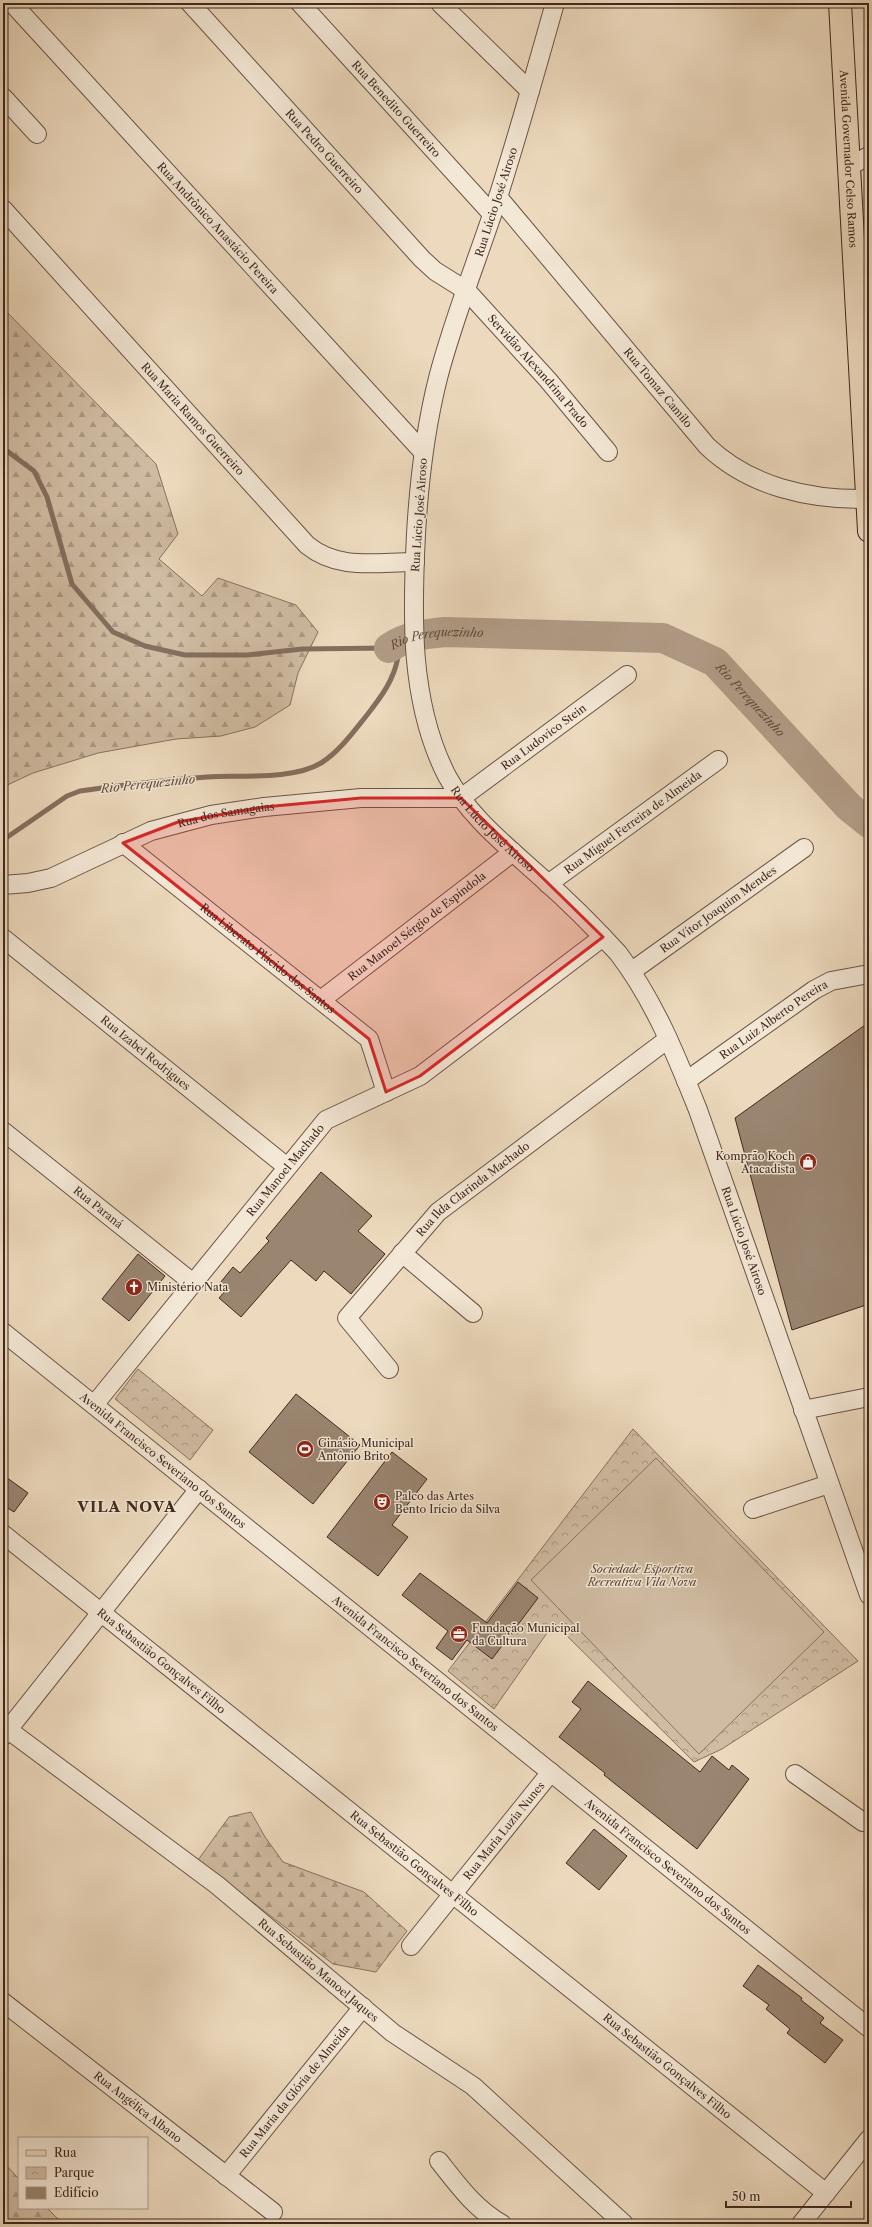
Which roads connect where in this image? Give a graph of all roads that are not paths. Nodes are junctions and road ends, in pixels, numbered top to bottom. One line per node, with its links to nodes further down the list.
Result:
1 (12, 3): 18 (street, Rua Andrônico Anastácio Pereira)
2 (190, 3): 16 (street, Rua Pedro Guerreiro)
3 (300, 3): 14 (street, Rua Benedito Guerreiro)
4 (440, 3): 7 (street)
5 (555, 3): 7 (street, Rua Lúcio José Airoso)
6 (840, 3): 11 (main road, Avenida Governador Celso Ramos)
7 (530, 91): 12 (street, Rua Lúcio José Airoso)
8 (3, 97): 9 (street)
9 (37, 134)
10 (869, 156): 11 (street)
11 (849, 166): 15 (main road, Avenida Governador Celso Ramos)
12 (498, 197): 14 (street, Rua Lúcio José Airoso); 20 (street, Rua Tomaz Camilo)
13 (3, 209): 22 (street, Rua Maria Ramos Guerreiro)
14 (492, 214): 16 (street, Rua Lúcio José Airoso)
15 (855, 272): 17 (street); 20 (main road, Avenida Governador Celso Ramos)
16 (466, 291): 18 (street, Rua Lúcio José Airoso); 19 (street, Servidão Alexandrina Prado)
17 (869, 298)
18 (423, 452): 22 (street, Rua Lúcio José Airoso)
19 (608, 452)
20 (867, 499): 21 (main road, Avenida Governador Celso Ramos)
21 (869, 531)
22 (415, 562): 25 (street, Rua Lúcio José Airoso)
23 (627, 675): 25 (street, Rua Ludovico Stein)
24 (718, 760): 29 (street, Rua Miguel Ferreira de Almeida)
25 (461, 798): 26 (street, Rua dos Samagaias); 28 (street, Rua Lúcio José Airoso)
26 (123, 843): 30 (street, Rua dos Samagaias); 35 (street, Rua Liberato Plácido dos Santos)
27 (804, 848): 33 (street, Rua Vítor Joaquim Mendes)
28 (513, 852): 29 (street, Rua Lúcio José Airoso); 35 (street, Rua Manoel Sérgio de Espíndola)
29 (548, 884): 31 (street, Rua Lúcio José Airoso)
30 (3, 885)
31 (603, 937): 33 (street, Rua Lúcio José Airoso); 38 (street, Rua Manoel Machado)
32 (3, 938): 40 (street, Rua Izabel Rodrigues)
33 (632, 971): 36 (street, Rua Lúcio José Airoso)
34 (869, 974): 37 (street, Rua Luiz Alberto Pereira)
35 (321, 1000): 38 (street, Rua Liberato Plácido dos Santos)
36 (668, 1039): 37 (street, Rua Lúcio José Airoso); 41 (street, Rua Ilda Clarinda Machado)
37 (686, 1081): 48 (street, Rua Lúcio José Airoso)
38 (386, 1092): 40 (street, Rua Manoel Machado)
39 (3, 1130): 42 (street, Rua Paraná)
40 (287, 1168): 42 (street, Rua Manoel Machado)
41 (402, 1253): 43 (street); 45 (street, Rua Ilda Clarinda Machado)
42 (193, 1283): 47 (street, Rua Manoel Machado)
43 (473, 1313)
44 (3, 1332): 47 (street, Avenida Francisco Severiano dos Santos)
45 (389, 1369)
46 (869, 1397): 48 (street)
47 (94, 1405): 50 (street, Avenida Francisco Severiano dos Santos)
48 (803, 1410): 49 (street, Rua Lúcio José Airoso)
49 (829, 1484): 51 (street); 53 (street, Rua Lúcio José Airoso)
50 (198, 1488): 54 (street); 56 (street, Avenida Francisco Severiano dos Santos)
51 (753, 1509)
52 (3, 1534): 54 (street, Rua Sebastião Gonçalves Filho)
53 (869, 1595)
54 (102, 1613): 55 (street); 59 (street, Rua Sebastião Gonçalves Filho)
55 (5, 1731): 63 (street, Rua Sebastião Manoel Jaques)
56 (551, 1772): 59 (street, Rua Maria Luzia Nunes); 61 (street, Avenida Francisco Severiano dos Santos)
57 (795, 1774): 58 (street)
58 (869, 1821)
59 (453, 1894): 60 (street, Rua Maria Luzia Nunes); 69 (street, Rua Sebastião Gonçalves Filho)
60 (412, 1946)
61 (829, 1995): 64 (street, Avenida Francisco Severiano dos Santos); 65 (street, Avenida Francisco Severiano dos Santos)
62 (3, 2002): 68 (street, Rua Angélica Albano)
63 (362, 2007): 68 (street, Rua Maria da Glória de Almeida); 72 (street, Rua Sebastião Manoel Jaques)
64 (869, 2014)
65 (869, 2028)
66 (869, 2139): 69 (street)
67 (439, 2161): 71 (street)
68 (226, 2176): 70 (street, Rua Angélica Albano)
69 (826, 2193): 73 (street)
70 (273, 2212)
71 (502, 2224)
72 (624, 2224)
73 (801, 2224)

